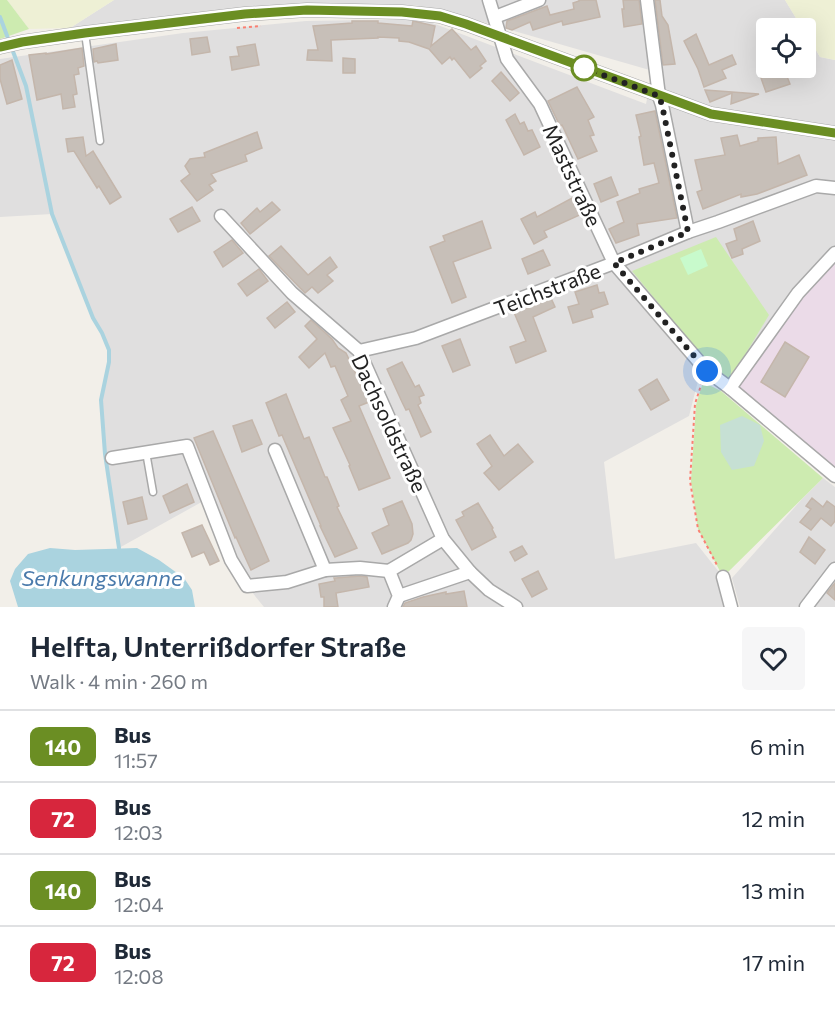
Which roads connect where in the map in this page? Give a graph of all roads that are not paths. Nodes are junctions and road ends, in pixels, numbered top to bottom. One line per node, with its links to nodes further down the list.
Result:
1 (489, 0): 4 (street, Maststraße)
2 (539, 0): 4 (street)
3 (647, 0): 8 (street)
4 (495, 17): 6 (street, Maststraße)
5 (85, 33): 6 (street); 7 (street); 10 (lane)
6 (499, 36): 8 (street); 15 (street, Maststraße)
7 (0, 47)
8 (659, 96): 9 (street); 13 (street)
9 (835, 133)
10 (100, 141)
11 (835, 188): 13 (street, Teichstraße)
12 (221, 216): 16 (street, Dachsoldstraße)
13 (688, 232): 15 (street, Teichstraße)
14 (835, 253): 17 (street)
15 (614, 263): 16 (street, Teichstraße); 17 (street, Maststraße)
16 (359, 351): 23 (street, Dachsoldstraße)
17 (730, 388): 21 (street, Maststraße)
18 (275, 450): 25 (street)
19 (146, 452): 20 (street); 22 (lane); 25 (street)
20 (112, 458)
21 (835, 476)
22 (153, 492)
23 (443, 539): 26 (street); 27 (street, Dachsoldstraße)
24 (835, 568): 32 (street)
25 (325, 570): 26 (street)
26 (389, 571): 29 (street)
27 (470, 572): 29 (street); 30 (street, Dachsoldstraße)
28 (723, 577): 31 (street)
29 (396, 602)
30 (516, 607)
31 (731, 607)
32 (806, 607)

